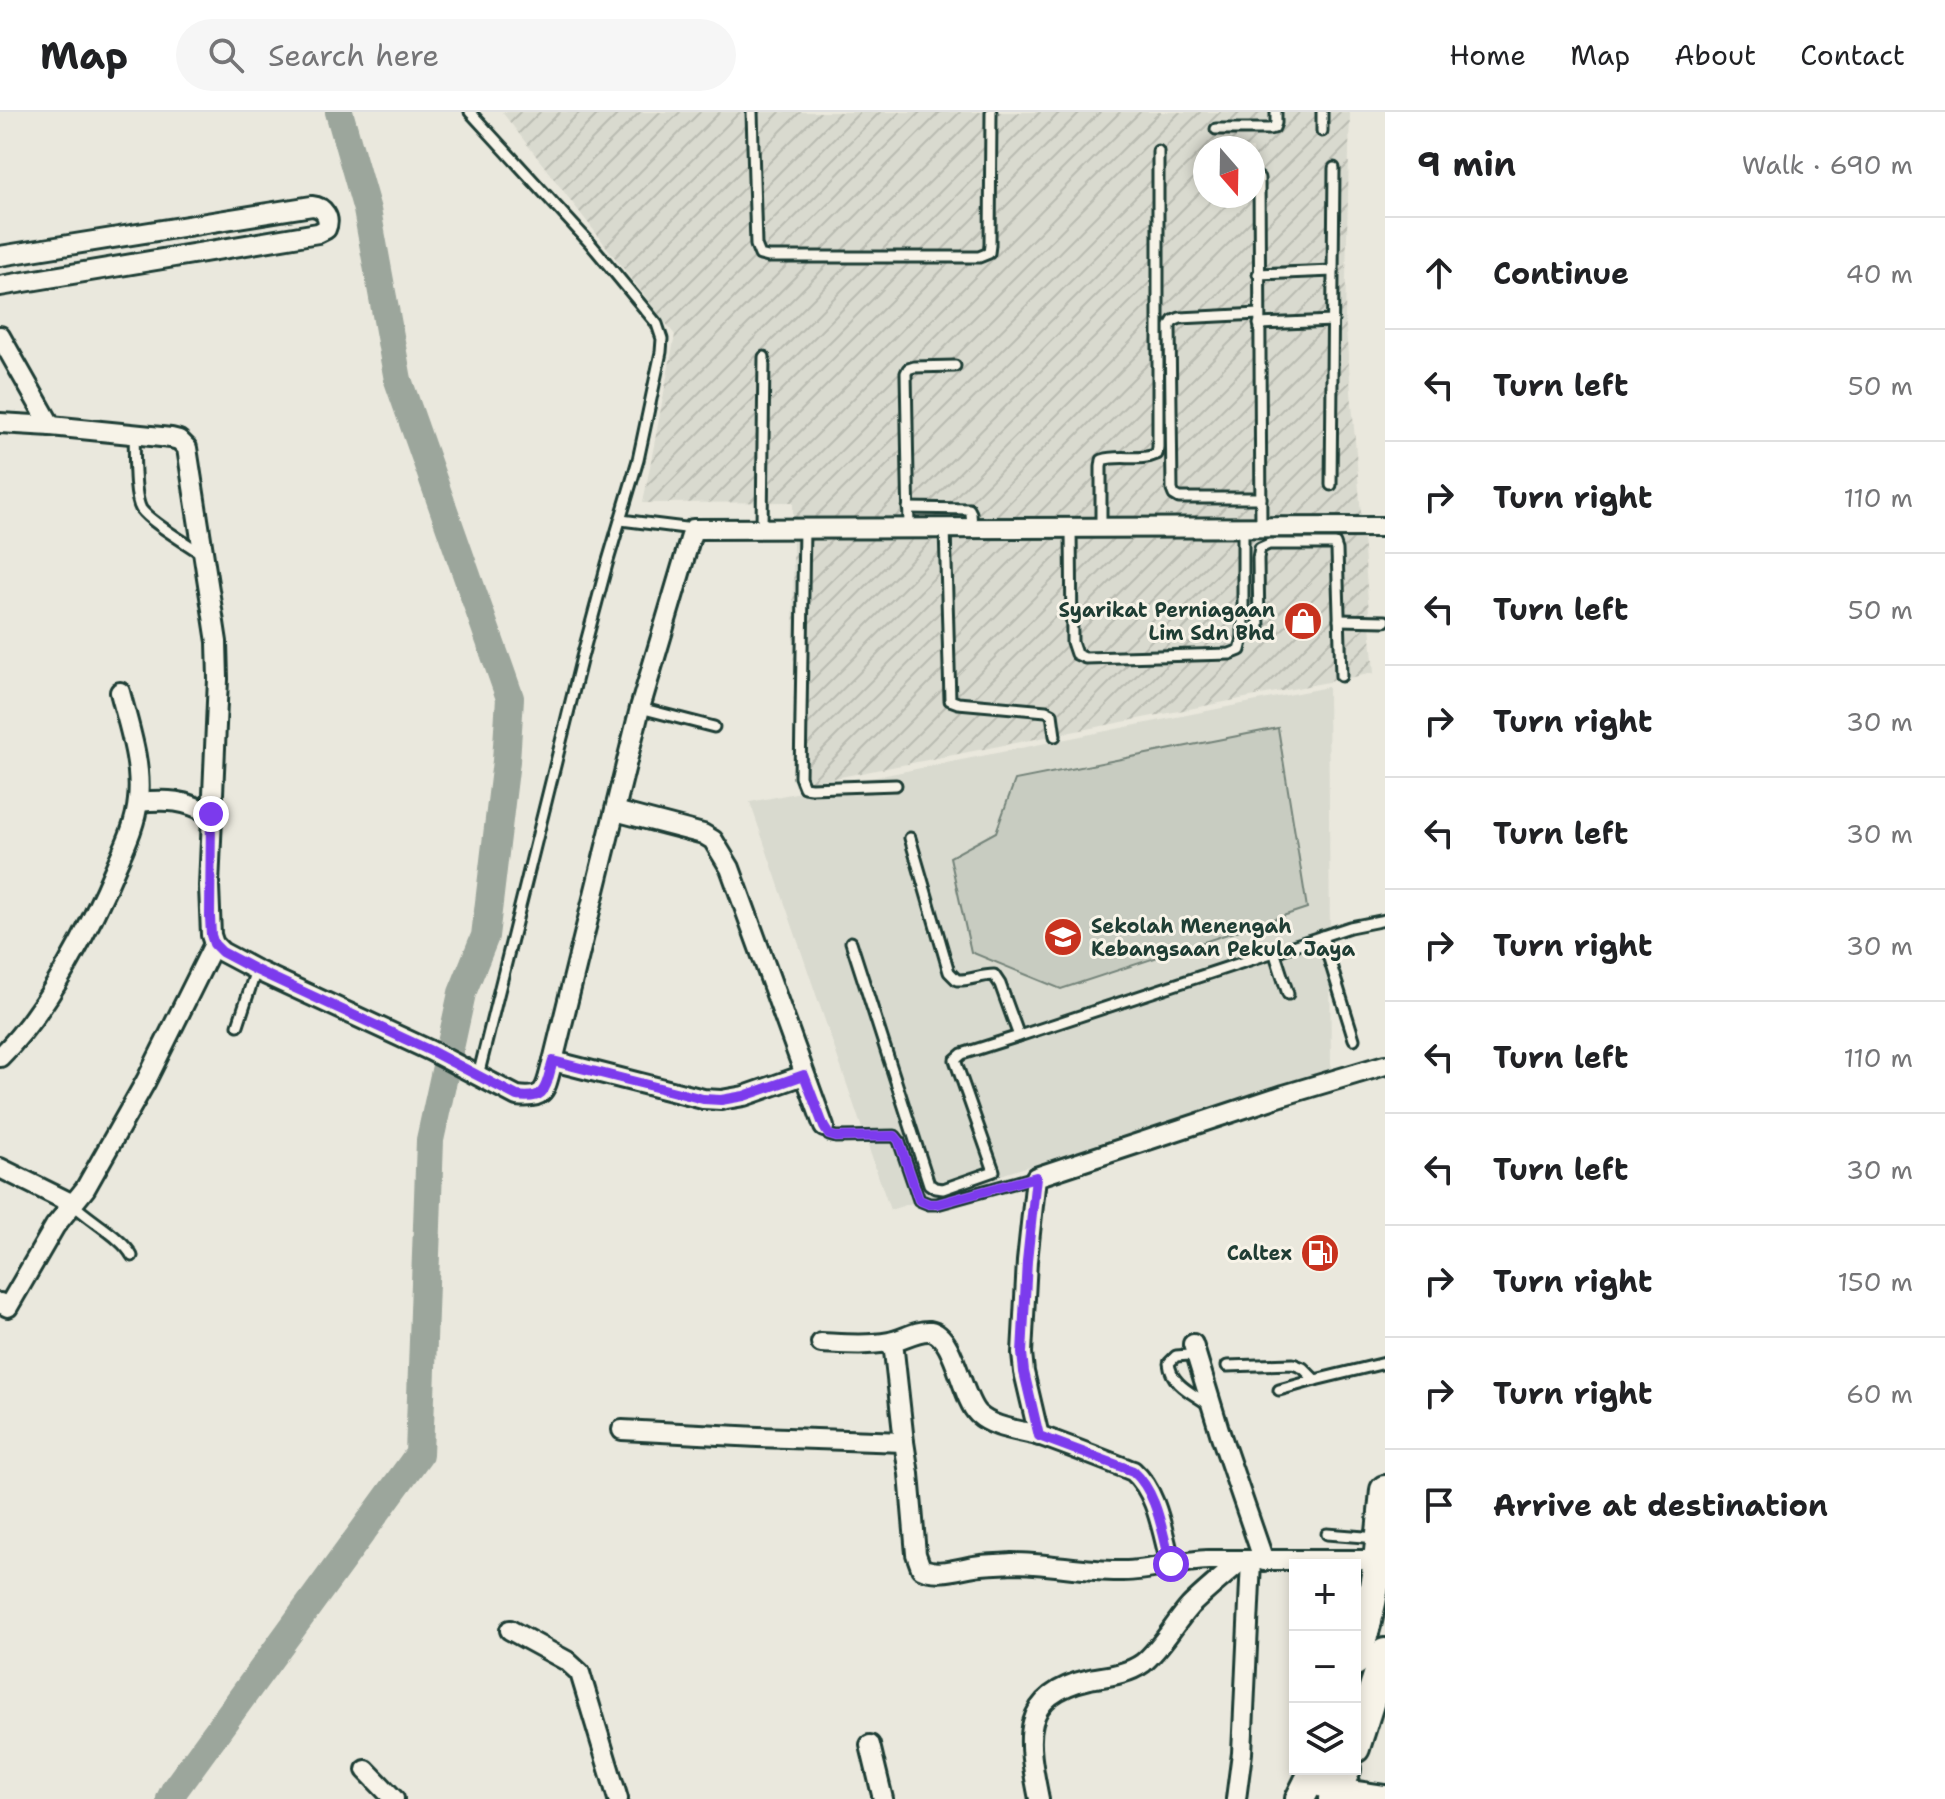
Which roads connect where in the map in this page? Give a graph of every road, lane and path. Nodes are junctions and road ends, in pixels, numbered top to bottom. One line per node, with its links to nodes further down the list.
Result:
1 (470, 112): 26 (lane)
2 (752, 112): 3 (lane)
3 (991, 112)
4 (1276, 112): 6 (lane)
5 (1322, 112): 7 (lane)
6 (1216, 129)
7 (1322, 131)
8 (1158, 151): 27 (lane)
9 (1334, 168): 12 (lane)
10 (1259, 208): 13 (lane)
11 (0, 256): 14 (street)
12 (1333, 271): 13 (lane); 16 (lane)
13 (1258, 274): 15 (lane)
14 (0, 286)
15 (1259, 319): 16 (lane); 24 (lane); 24 (lane)
16 (1333, 321): 23 (lane)
17 (0, 336): 21 (street)
18 (764, 357): 30 (lane)
19 (955, 366): 25 (lane)
20 (0, 423): 21 (street)
21 (51, 426): 22 (street)
22 (134, 435): 37 (lane); 37 (street)
23 (1331, 485)
24 (1261, 498): 28 (lane)
25 (908, 508): 32 (lane); 34 (lane)
26 (621, 520): 36 (lane); 65 (lane)
27 (1101, 527): 28 (street); 35 (street)
28 (1252, 527): 29 (street); 35 (lane)
29 (1385, 527)
30 (762, 528): 31 (street); 36 (street)
31 (804, 528): 32 (street); 46 (lane)
32 (909, 528): 33 (street)
33 (945, 528): 34 (street); 45 (lane)
34 (972, 528): 35 (street)
35 (1071, 528)
36 (693, 529): 43 (street)
37 (204, 556): 49 (street)
38 (1339, 620): 39 (lane); 40 (lane); 41 (lane)
39 (1385, 621)
40 (1259, 632)
41 (1341, 676)
42 (120, 692): 47 (street)
43 (640, 708): 44 (lane); 48 (street)
44 (714, 727)
45 (1055, 736)
46 (896, 785)
47 (138, 802): 49 (street); 61 (street)
48 (615, 811): 62 (street); 64 (street)
49 (211, 814): 54 (street)
50 (910, 838): 59 (lane)
51 (1385, 920): 52 (lane)
52 (1322, 936): 55 (lane); 60 (lane)
53 (851, 942): 59 (lane)
54 (214, 944): 56 (street); 69 (street)
55 (1274, 951): 57 (lane); 59 (lane)
56 (256, 970): 58 (lane); 65 (street)
57 (1288, 994)
58 (238, 1025)
59 (1019, 1036)
60 (1354, 1039)
61 (0, 1057)
62 (553, 1061): 64 (street); 65 (street)
63 (1385, 1065): 68 (street)
64 (804, 1075): 66 (street)
65 (478, 1076)
66 (824, 1127): 68 (lane)
67 (0, 1168): 69 (street)
68 (1036, 1177): 82 (street)
69 (73, 1204): 70 (lane); 71 (street)
70 (132, 1256)
71 (3, 1310)
72 (893, 1342): 73 (street); 82 (street); 83 (street)
73 (821, 1343)
74 (1193, 1344): 75 (street)
75 (1198, 1362): 80 (street); 80 (lane)
76 (1385, 1363): 78 (lane)
77 (1227, 1366): 78 (lane)
78 (1315, 1380): 79 (lane)
79 (1279, 1390)
80 (1212, 1406): 87 (street)
81 (622, 1430): 83 (street)
82 (1039, 1436): 88 (street)
83 (904, 1442): 88 (street)
84 (1385, 1490): 86 (main road)
85 (1327, 1534): 86 (lane)
86 (1380, 1550): 87 (street); 90 (main road)
87 (1252, 1561): 88 (street); 101 (street); 102 (street)
88 (1171, 1564)
89 (510, 1630): 99 (street)
90 (1361, 1641)
91 (1385, 1653): 92 (main road)
92 (1361, 1729)
93 (870, 1745): 100 (street)
94 (366, 1770): 98 (street)
95 (1309, 1783): 96 (main road)
96 (1339, 1786): 97 (main road)
97 (1385, 1798)
98 (394, 1799)
99 (618, 1799)
100 (883, 1799)
101 (1039, 1799)
102 (1236, 1799)

